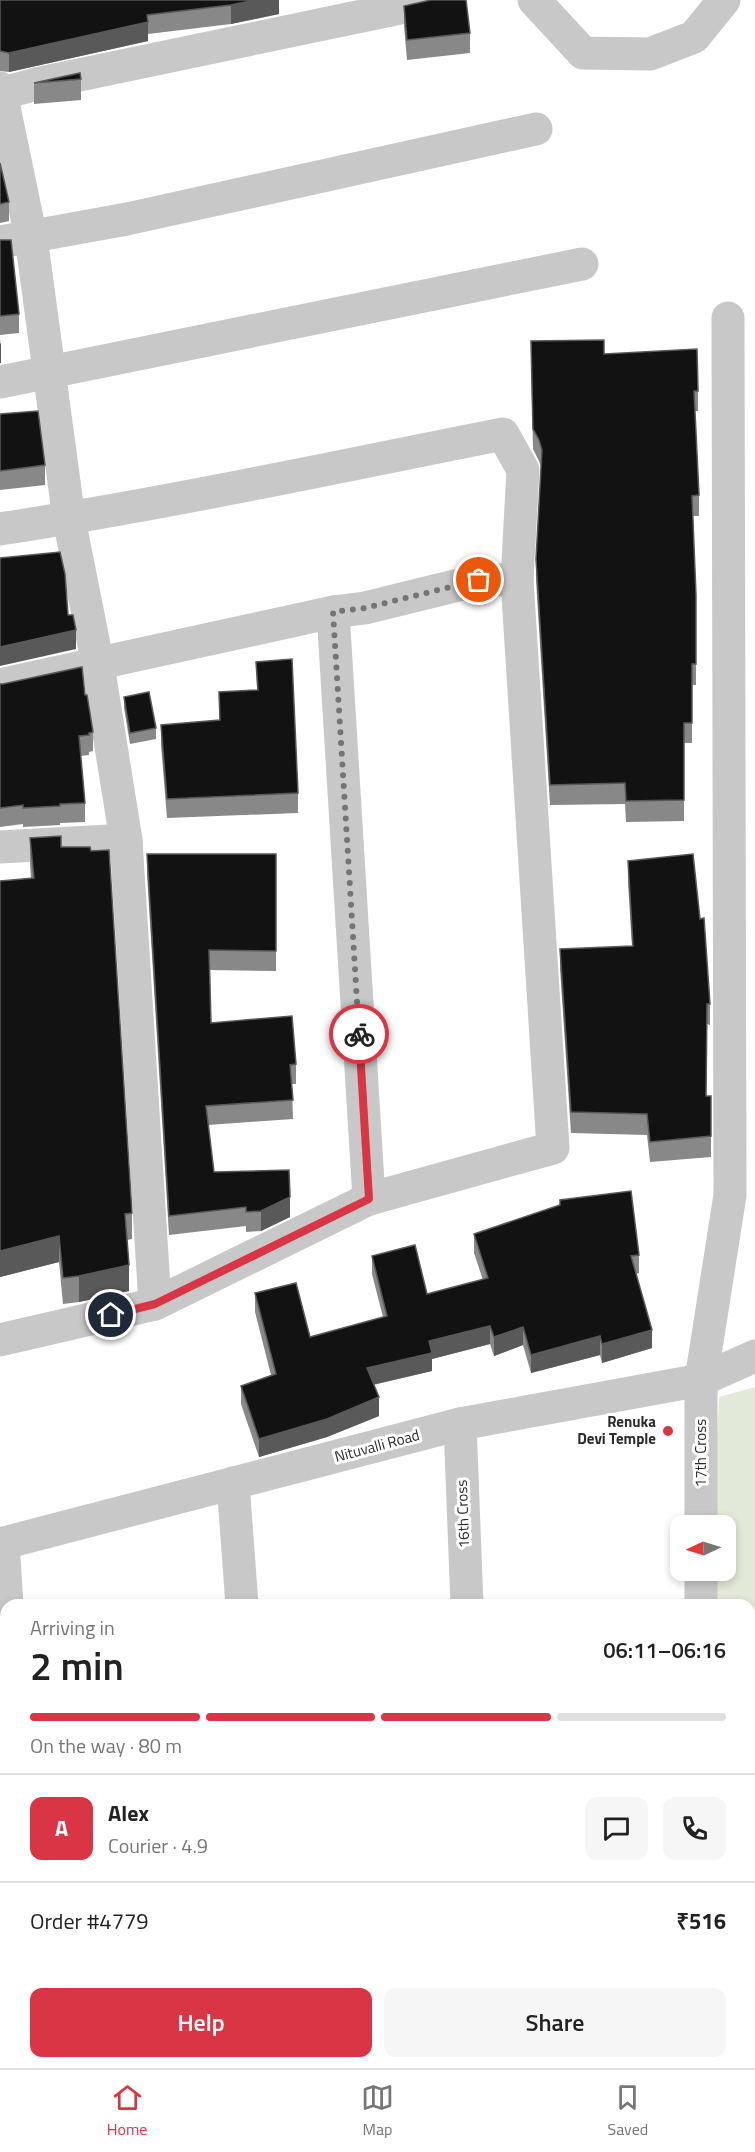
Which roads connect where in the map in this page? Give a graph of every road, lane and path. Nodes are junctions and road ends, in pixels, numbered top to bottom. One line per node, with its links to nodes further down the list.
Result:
1 (534, 0): 2 (street)
2 (724, 0)
3 (429, 2): 4 (street)
4 (0, 92): 6 (street)
5 (536, 129): 6 (street)
6 (15, 239): 9 (street)
7 (582, 264): 9 (street)
8 (728, 318): 15 (street, 17th Cross)
9 (48, 372): 10 (street); 11 (street)
10 (0, 382)
11 (69, 519): 12 (street); 13 (street); 16 (street)
12 (0, 529)
13 (516, 580): 14 (street); 21 (street)
14 (333, 612): 16 (street); 21 (street)
15 (742, 649): 18 (street, 17th Cross)
16 (98, 664): 17 (street); 19 (street)
17 (0, 686)
18 (742, 835): 25 (street, 17th Cross)
19 (126, 840): 20 (street); 22 (street)
20 (0, 847)
21 (369, 1199): 22 (street)
22 (155, 1304): 23 (street)
23 (0, 1340)
24 (755, 1356): 25 (street, Nituvalli Road)
25 (701, 1380): 26 (street, Nituvalli Road); 28 (street, 17th Cross)
26 (460, 1424): 27 (street, Nituvalli Road); 33 (street, 16th Cross)
27 (234, 1483): 29 (street, Nituvalli Road); 32 (street)
28 (701, 1515)
29 (1, 1543): 31 (street)
30 (701, 1581): 34 (street)
31 (6, 1599)
32 (242, 1599)
33 (467, 1599)
34 (701, 1599)

